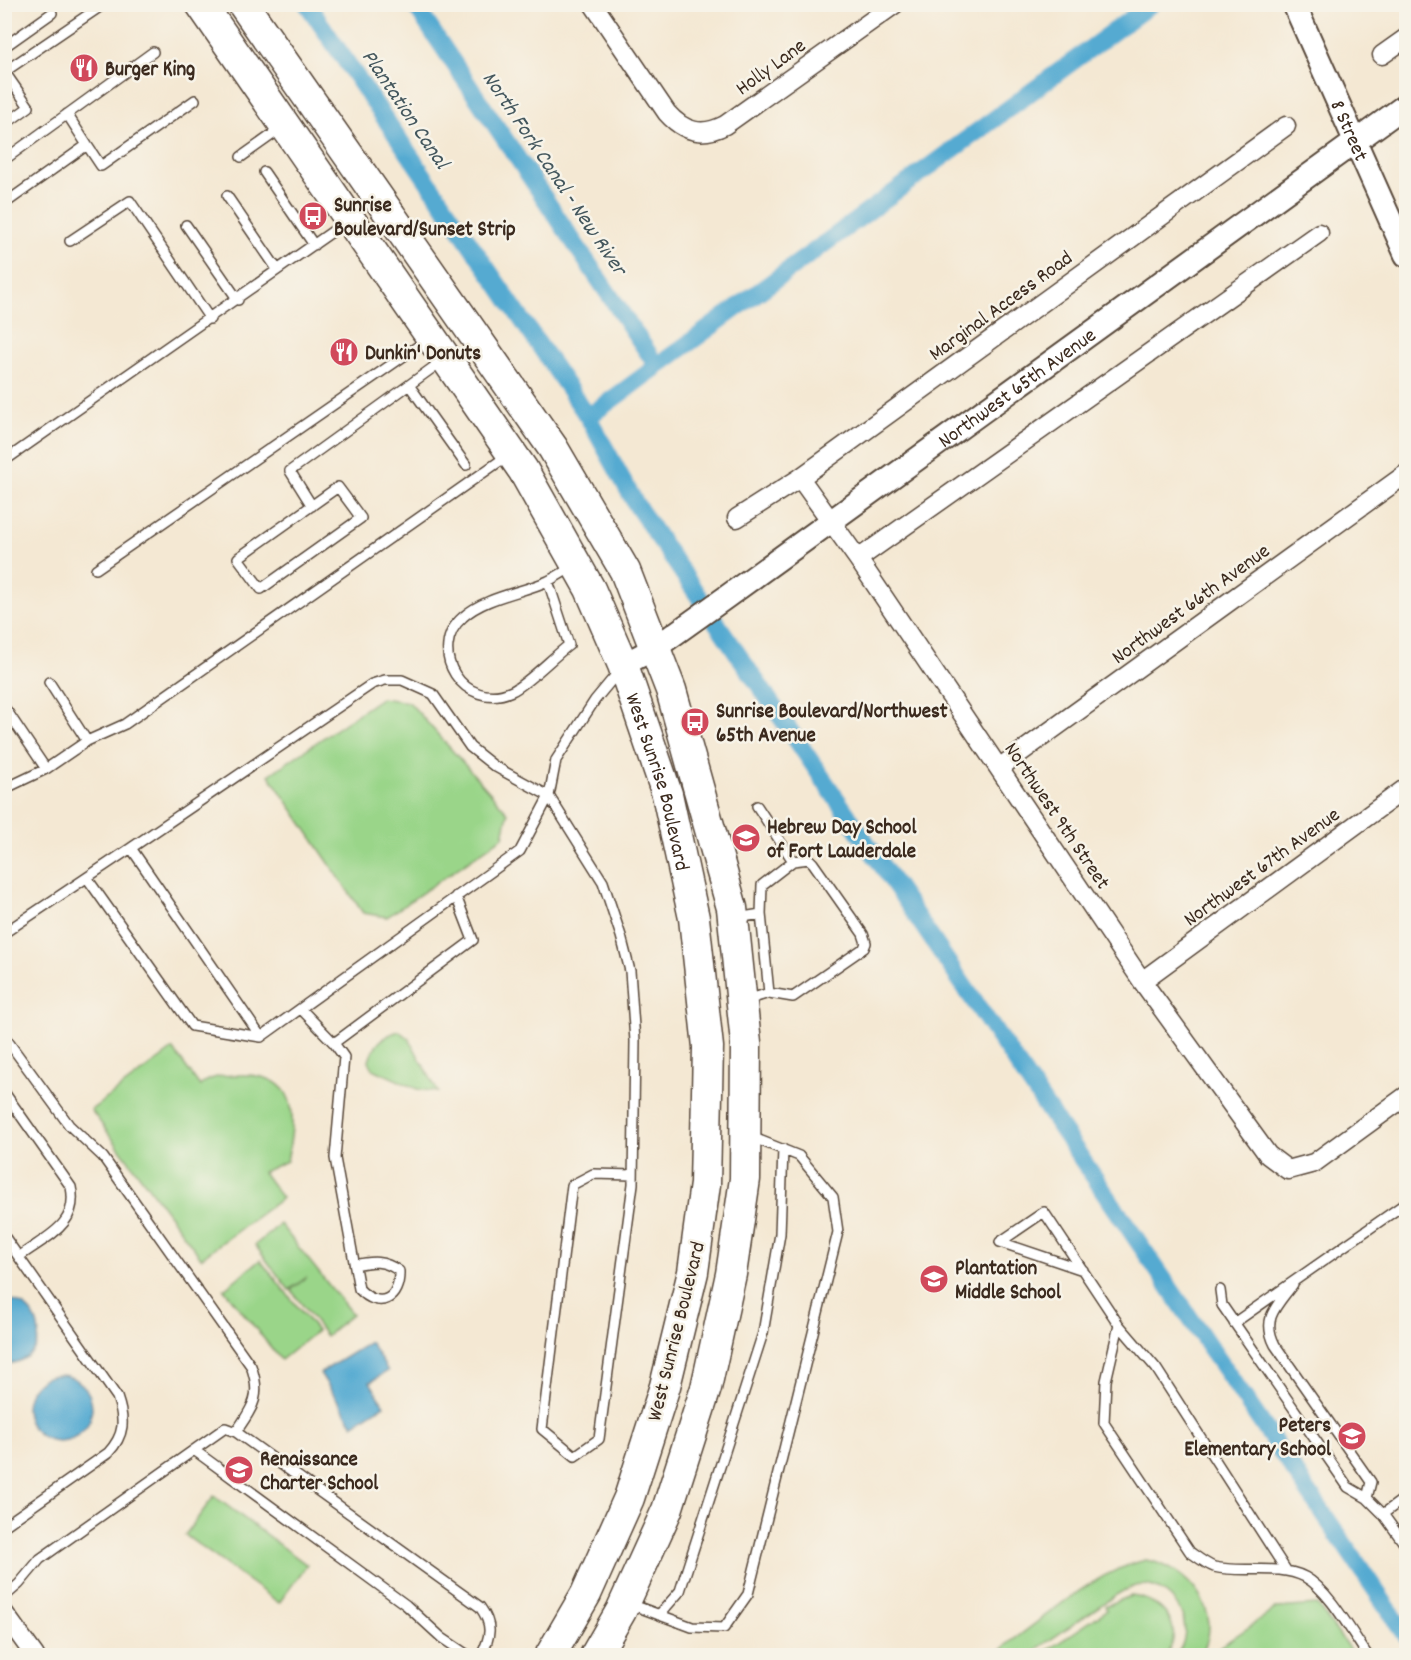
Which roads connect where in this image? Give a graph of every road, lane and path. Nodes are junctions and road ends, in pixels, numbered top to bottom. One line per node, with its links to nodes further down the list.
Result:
1 (104, 4): 12 (lane)
2 (201, 4): 17 (highway, West Sunrise Boulevard)
3 (243, 4): 49 (highway, West Sunrise Boulevard)
4 (593, 4): 5 (street, Holly Lane)
5 (895, 4)
6 (1294, 4): 19 (street, 8 Street)
7 (52, 13): 9 (lane)
8 (1407, 38): 11 (street)
9 (4, 47)
10 (153, 52): 15 (lane)
11 (1382, 55)
12 (5, 72): 16 (lane)
13 (195, 100): 20 (lane)
14 (1407, 105): 19 (street, Northwest 65th Avenue)
15 (67, 114): 20 (lane); 22 (lane)
16 (4, 125)
17 (285, 126): 21 (lane); 26 (highway, West Sunrise Boulevard)
18 (1286, 126): 41 (street, Marginal Access Road)
19 (1355, 142): 31 (street, 8 Street); 44 (street, Northwest 65th Avenue)
20 (87, 145): 25 (lane)
21 (241, 157)
22 (4, 160)
23 (264, 172): 30 (lane)
24 (227, 196): 32 (lane)
25 (4, 204)
26 (350, 219): 30 (lane); 35 (highway, West Sunrise Boulevard)
27 (186, 225): 33 (lane)
28 (1319, 233): 45 (street)
29 (70, 241): 34 (lane)
30 (314, 245): 32 (lane)
31 (1407, 255)
32 (277, 269): 33 (lane)
33 (238, 300): 34 (lane)
34 (210, 319): 38 (lane)
35 (439, 347): 36 (lane); 37 (highway, West Sunrise Boulevard); 47 (lane)
36 (409, 385): 39 (lane); 42 (lane)
37 (512, 453): 46 (highway, West Sunrise Boulevard); 53 (lane)
38 (4, 461)
39 (466, 465)
40 (1407, 474): 54 (street, Northwest 66th Avenue)
41 (800, 478): 43 (street, Marginal Access Road); 44 (street, Northwest 9th Street)
42 (312, 506): 42 (lane)
43 (737, 518)
44 (831, 521): 45 (street, Northwest 9th Street); 49 (street, Northwest 65th Avenue)
45 (858, 560): 54 (street, Northwest 9th Street)
46 (577, 565): 48 (lane); 50 (highway, West Sunrise Boulevard)
47 (96, 569)
48 (548, 581): 48 (lane)
49 (655, 648): 50 (street, Northwest 65th Avenue); 65 (highway, West Sunrise Boulevard)
50 (623, 665): 58 (lane); 61 (highway, West Sunrise Boulevard)
51 (49, 682): 53 (lane)
52 (7, 711): 55 (lane)
53 (87, 741): 55 (lane)
54 (999, 768): 67 (street, Northwest 9th Street)
55 (46, 769): 57 (lane)
56 (1407, 788): 67 (street, Northwest 67th Avenue)
57 (4, 789)
58 (549, 796): 60 (lane); 64 (lane); 77 (lane)
59 (757, 806): 62 (lane)
60 (131, 848): 63 (lane); 71 (lane)
61 (679, 851): 68 (highway); 95 (highway, West Sunrise Boulevard)
62 (793, 861): 65 (lane); 68 (lane)
63 (87, 878): 66 (lane); 71 (lane)
64 (456, 896): 69 (lane); 72 (lane)
65 (747, 916): 68 (highway, West Sunrise Boulevard)
66 (4, 933)
67 (1142, 981): 74 (street, Northwest 9th Street)
68 (756, 997): 75 (highway, West Sunrise Boulevard)
69 (302, 1010): 71 (lane); 72 (lane)
70 (4, 1036): 87 (lane)
71 (261, 1037)
72 (334, 1043): 81 (lane)
73 (4, 1092): 80 (lane)
74 (1407, 1096)
75 (746, 1134): 76 (lane); 97 (highway, West Sunrise Boulevard)
76 (783, 1149): 99 (lane); 99 (lane)
77 (633, 1175): 77 (lane)
78 (1407, 1203): 83 (lane)
79 (4, 1236): 80 (lane)
80 (20, 1256): 92 (lane)
81 (354, 1265): 81 (lane)
82 (1083, 1270): 82 (lane); 86 (lane)
83 (1293, 1284): 85 (lane); 90 (lane)
84 (1220, 1290): 85 (lane)
85 (1234, 1323): 90 (lane)
86 (1119, 1325): 94 (lane); 94 (lane)
87 (236, 1432): 88 (lane); 102 (lane)
88 (194, 1450): 96 (lane); 101 (lane)
89 (1407, 1497): 91 (lane)
90 (1367, 1498): 91 (lane)
91 (1383, 1514): 93 (lane)
92 (4, 1526)
93 (1407, 1546)
94 (1286, 1570): 105 (lane)
95 (590, 1586): 97 (highway); 103 (highway, West Sunrise Boulevard)
96 (4, 1597)
97 (625, 1602): 99 (lane); 104 (highway, West Sunrise Boulevard)
98 (4, 1613): 100 (street)
99 (659, 1615)
100 (35, 1656)
101 (469, 1656)
102 (481, 1656)
103 (550, 1656)
104 (595, 1656)
105 (1368, 1656)

